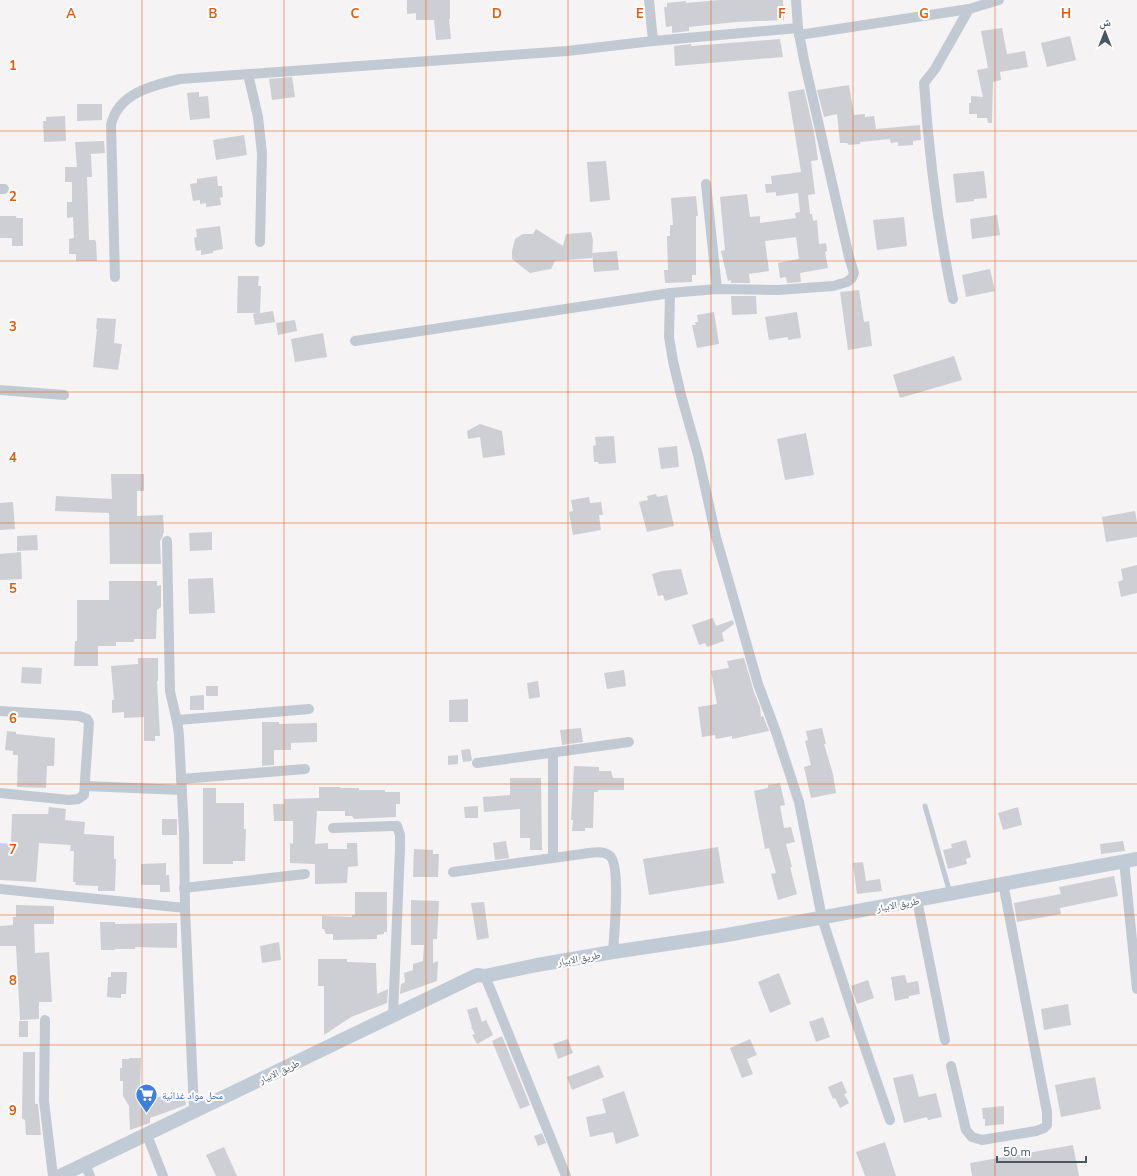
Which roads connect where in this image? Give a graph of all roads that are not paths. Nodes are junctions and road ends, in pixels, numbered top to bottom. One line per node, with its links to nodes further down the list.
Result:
1 (649, 0): 6 (street)
2 (796, 0): 5 (street)
3 (999, 0): 4 (street)
4 (969, 9): 5 (street); 13 (street)
5 (799, 31): 6 (street); 11 (street)
6 (653, 41): 7 (street)
7 (248, 74): 9 (street); 10 (street)
8 (706, 184): 11 (street)
9 (260, 242)
10 (115, 277)
11 (716, 289): 12 (street)
12 (670, 293): 14 (street); 41 (street)
13 (953, 299)
14 (355, 340)
15 (0, 390): 16 (street)
16 (64, 395)
17 (167, 542): 20 (street)
18 (309, 709): 20 (street)
19 (0, 711): 26 (street)
20 (178, 720): 25 (street)
21 (630, 742): 22 (street)
22 (553, 753): 23 (street); 31 (street)
23 (477, 764)
24 (305, 769): 25 (street)
25 (181, 779): 27 (street)
26 (85, 786): 27 (street); 28 (street)
27 (182, 790): 36 (street)
28 (0, 793)
29 (925, 806): 38 (lane)
30 (333, 828): 45 (street)
31 (553, 858): 33 (street); 42 (street)
32 (1131, 860): 35 (main road, طريق الابيار); 44 (street)
33 (453, 872)
34 (305, 874): 36 (street)
35 (1003, 883): 38 (main road, طريق الابيار); 48 (street)
36 (184, 888): 40 (street)
37 (0, 889): 40 (street)
38 (950, 894): 39 (main road, طريق الابيار)
39 (917, 900): 41 (main road, طريق الابيار); 47 (street)
40 (185, 908): 49 (street)
41 (822, 918): 42 (main road, طريق الابيار); 50 (street)
42 (613, 952): 43 (main road, طريق الابيار)
43 (485, 976): 45 (main road, طريق الابيار); 56 (street)
44 (1137, 989)
45 (393, 1015): 49 (main road, طريق الابيار)
46 (45, 1020): 53 (street)
47 (945, 1040)
48 (951, 1066)
49 (194, 1111): 51 (main road, طريق الابيار)
50 (890, 1120)
51 (147, 1135): 52 (main road, طريق الابيار); 55 (street)
52 (88, 1170): 54 (main road, طريق الابيار)
53 (53, 1176)
54 (60, 1176)
55 (163, 1176)
56 (566, 1176)

